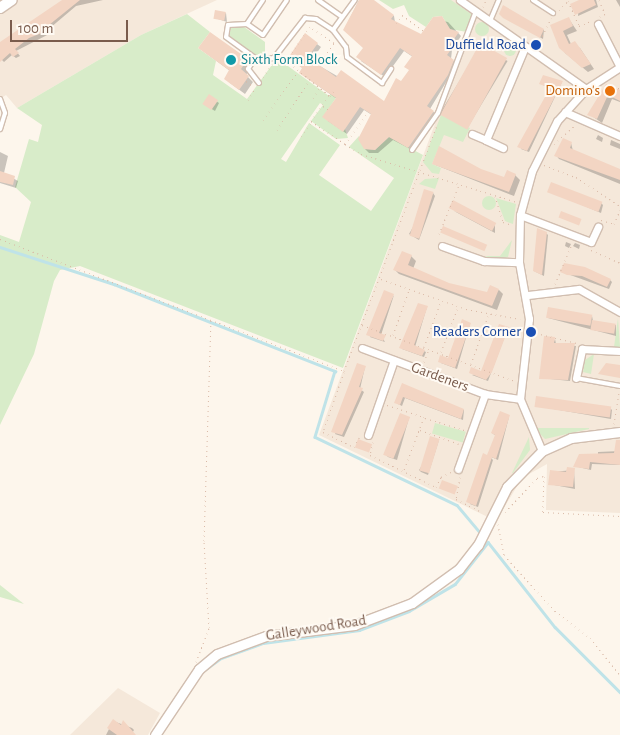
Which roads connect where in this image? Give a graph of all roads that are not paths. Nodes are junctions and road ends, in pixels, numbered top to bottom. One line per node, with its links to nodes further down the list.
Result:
1 (12, 0): 9 (main road)
2 (263, 0): 14 (lane)
3 (287, 0): 14 (lane)
4 (318, 0): 12 (lane)
5 (355, 0): 12 (lane)
6 (460, 0): 10 (street)
7 (499, 0): 13 (lane)
8 (533, 0): 11 (lane)
9 (0, 8)
10 (476, 11): 13 (street); 30 (lane)
11 (553, 13)
12 (342, 17): 16 (lane)
13 (490, 21): 17 (street)
14 (246, 24): 18 (lane)
15 (598, 24): 19 (street)
16 (333, 30): 18 (lane); 20 (lane)
17 (524, 49): 22 (street); 28 (street)
18 (258, 60): 21 (lane)
19 (620, 67): 22 (street)
20 (391, 69)
21 (259, 83)
22 (586, 89): 24 (street)
23 (0, 99): 25 (lane)
24 (565, 112): 27 (street); 31 (street)
25 (0, 129)
26 (472, 134): 28 (street)
27 (620, 136)
28 (486, 140): 29 (street)
29 (503, 148)
30 (412, 150)
31 (520, 215): 32 (street); 34 (street)
32 (598, 227)
33 (442, 246): 34 (street)
34 (519, 262): 35 (street)
35 (528, 295): 36 (street); 43 (street)
36 (620, 312)
37 (362, 348): 39 (street, Gardeners)
38 (620, 351): 40 (street)
39 (394, 360): 42 (street, Gardeners); 45 (street, Gardeners)
40 (576, 378): 41 (lane)
41 (620, 387)
42 (485, 394): 43 (street, Gardeners); 47 (street, Gardeners)
43 (520, 399): 46 (street)
44 (618, 432): 46 (street, Galleywood Road)
45 (368, 435)
46 (542, 451): 48 (street, Galleywood Road)
47 (458, 469)
48 (155, 735)

